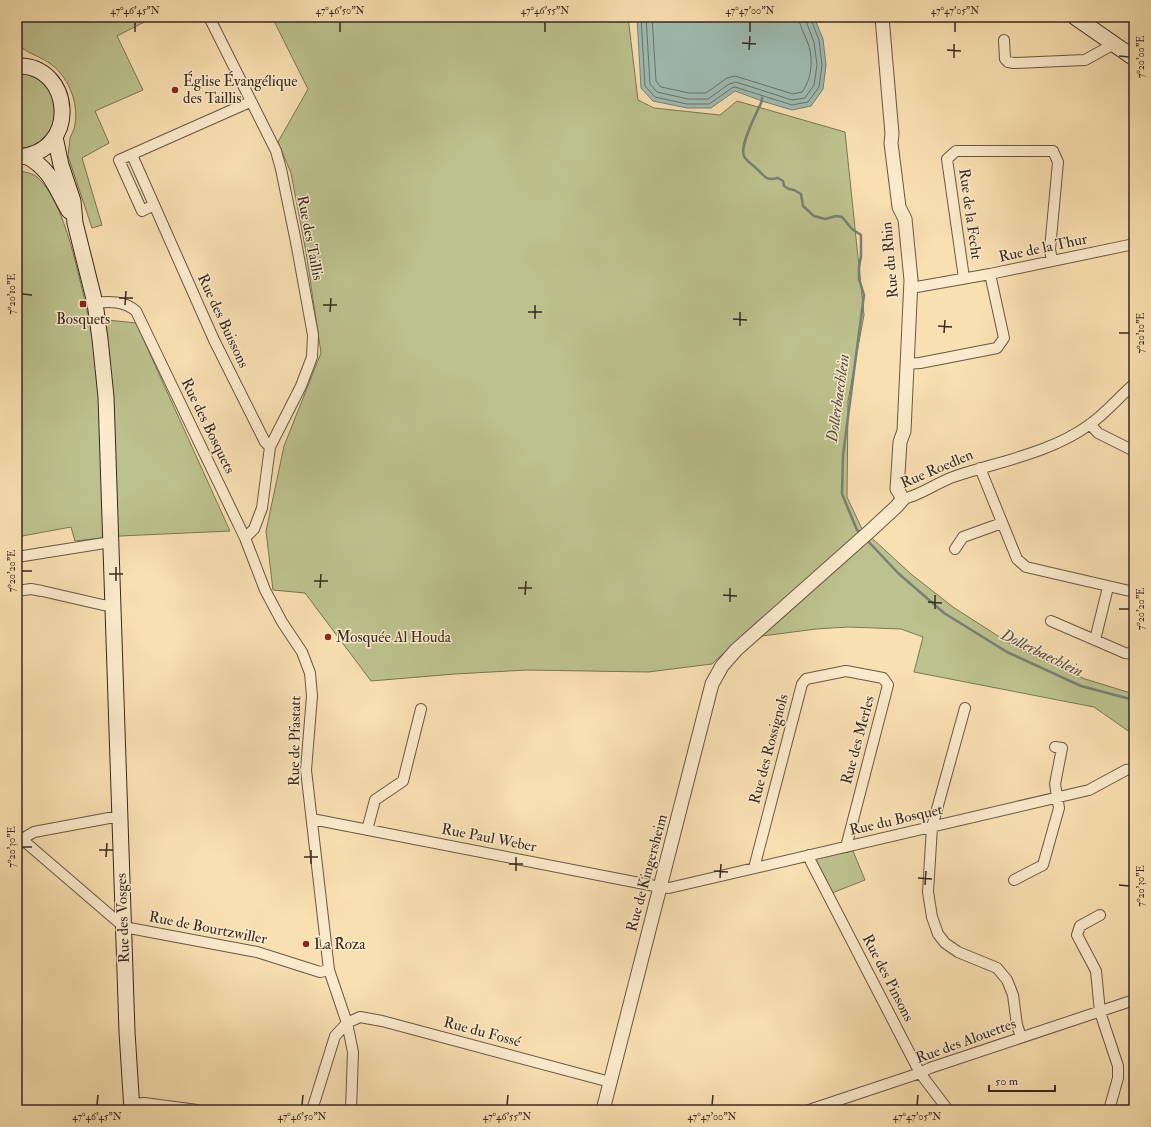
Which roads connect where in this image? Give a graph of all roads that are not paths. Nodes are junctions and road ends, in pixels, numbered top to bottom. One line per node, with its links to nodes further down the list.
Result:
1 (209, 17): 8 (street, Rue des Taillis)
2 (882, 17): 18 (street, Rue du Rhin)
3 (1075, 17): 5 (main road)
4 (1004, 40): 5 (street)
5 (1114, 44): 6 (main road)
6 (1134, 58)
7 (18, 65): 9 (main road)
8 (250, 102): 10 (street); 23 (street, Rue des Taillis)
9 (55, 137): 11 (main road); 13 (main road)
10 (132, 155): 12 (street, Rue des Buissons); 12 (street)
11 (21, 157): 13 (main road)
12 (154, 205): 23 (street, Rue des Buissons)
13 (76, 223): 19 (main road, Rue des Vosges)
14 (1134, 244): 15 (street, Rue de la Thur)
15 (1052, 261): 16 (street, Rue de la Thur); 17 (street, Rue de la Fecht)
16 (990, 274): 17 (street, Rue de la Thur); 20 (street)
17 (964, 278): 18 (street, Rue de la Thur)
18 (911, 288): 20 (street, Rue du Rhin)
19 (95, 303): 28 (street, Rue des Bosquets); 29 (main road, Rue des Vosges)
20 (908, 364): 26 (street, Rue du Rhin)
21 (1134, 384): 22 (street, Rue Roedlen)
22 (1090, 424): 24 (street); 25 (street, Rue Roedlen)
23 (270, 447): 28 (street, Rue des Taillis)
24 (1134, 451)
25 (980, 468): 26 (street, Rue Roedlen); 27 (street)
26 (903, 499): 39 (street, Rue Roedlen)
27 (1002, 523): 30 (street); 32 (street)
28 (245, 538): 35 (street, Rue des Bosquets)
29 (111, 542): 31 (street); 36 (main road, Rue des Vosges)
30 (955, 550)
31 (17, 557)
32 (1108, 587): 34 (street); 38 (street)
33 (17, 591): 36 (street)
34 (1134, 592)
35 (267, 595): 48 (street, Rue de Pfastatt)
36 (113, 606): 47 (main road, Rue des Vosges)
37 (1050, 621): 38 (street)
38 (1095, 640): 40 (street)
39 (736, 650): 56 (street, Rue de Kingersheim)
40 (1134, 654)
41 (846, 671): 52 (street, Rue des Merles); 54 (street, Rue des Rossignols)
42 (964, 708): 49 (street)
43 (421, 710): 50 (street)
44 (1055, 747): 46 (street)
45 (1134, 769): 46 (street, Rue du Bosquet)
46 (1057, 797): 49 (street, Rue du Bosquet); 55 (street)
47 (120, 818): 51 (street); 58 (main road, Rue des Vosges)
48 (312, 819): 50 (street, Rue Paul Weber); 59 (street, Rue de Pfastatt)
49 (932, 827): 52 (street, Rue du Bosquet); 63 (street)
50 (367, 830): 56 (street, Rue Paul Weber)
51 (19, 837): 58 (street)
52 (846, 847): 53 (street, Rue du Bosquet)
53 (809, 855): 54 (street, Rue du Bosquet); 64 (street, Rue des Pinsons)
54 (754, 868): 56 (street, Rue du Bosquet)
55 (1014, 880)
56 (660, 887): 65 (street, Rue de Kingersheim)
57 (1100, 915): 61 (street)
58 (124, 927): 59 (street, Rue de Bourtzwiller); 66 (main road, Rue des Vosges)
59 (329, 970): 62 (street, Rue de Pfastatt)
60 (1134, 1000): 61 (street, Rue des Alouettes)
61 (1100, 1012): 63 (street, Rue des Alouettes); 73 (street)
62 (347, 1022): 65 (street, Rue du Fossé); 68 (street); 69 (street, Rue de Pfastatt)
63 (1021, 1037): 64 (street, Rue des Alouettes)
64 (920, 1073): 71 (street, Rue des Alouettes); 72 (street, Rue des Pinsons)
65 (610, 1082): 70 (street, Rue de Kingersheim)
66 (132, 1107): 67 (street)
67 (197, 1110)
68 (312, 1110)
69 (351, 1110)
70 (603, 1110)
71 (808, 1110)
72 (948, 1110)
73 (1109, 1110)

